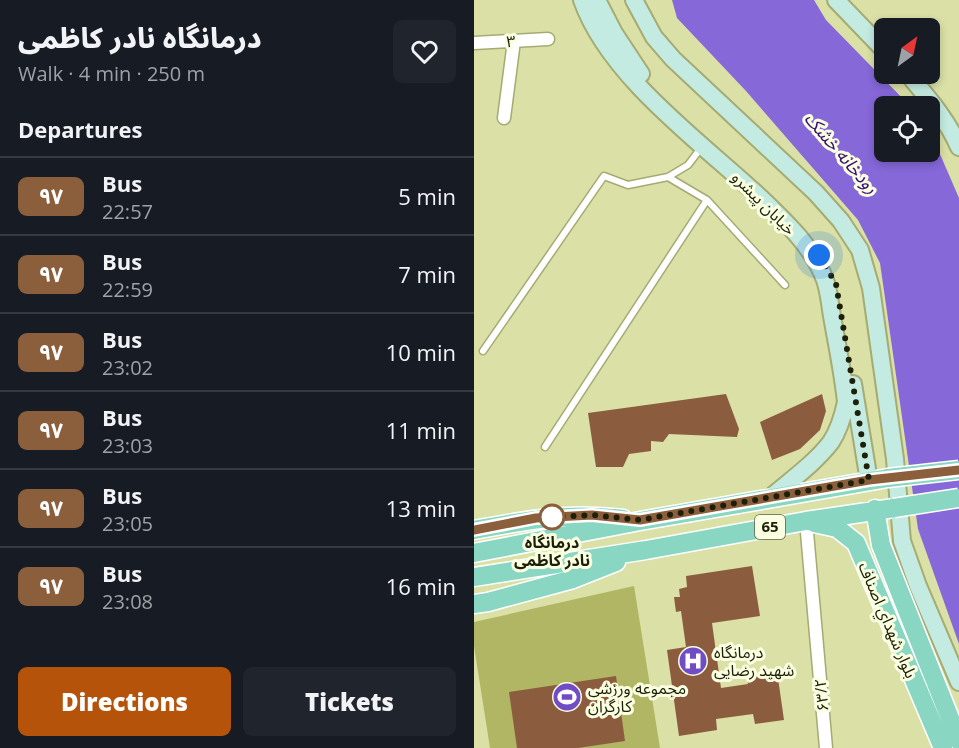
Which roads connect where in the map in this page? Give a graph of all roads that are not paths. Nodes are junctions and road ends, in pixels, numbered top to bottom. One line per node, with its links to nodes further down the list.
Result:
1 (582, 0): 11 (main road, خیابان پیشرو)
2 (597, 0): 19 (main road, خیابان پیشرو)
3 (634, 0): 30 (main road)
4 (836, 0): 6 (main road)
5 (548, 39): 7 (street, ۳)
6 (874, 40)
7 (514, 41): 8 (street, ۳); 10 (street)
8 (474, 44)
9 (917, 84): 12 (main road)
10 (504, 118)
11 (703, 147): 13 (lane); 20 (main road, خیابان پیشرو)
12 (959, 147)
13 (668, 177): 14 (lane); 16 (lane)
14 (707, 200): 15 (lane); 17 (lane)
15 (785, 285)
16 (483, 351)
17 (545, 447)
18 (959, 470): 19 (main road, 65, bridge)
19 (869, 480): 20 (main road, 65)
20 (771, 497): 23 (main road, 65)
21 (959, 498): 22 (main road, 65, bridge)
22 (874, 509): 24 (main road, 65); 31 (main road, بلوار شهداي اصناف)
23 (640, 520): 25 (main road); 27 (main road, 65)
24 (806, 521): 26 (main road, 65); 32 (street, ۶۳/۲); 33 (main road, بلوار شهداي اصناف)
25 (474, 530)
26 (646, 550): 28 (main road); 29 (main road, 65)
27 (474, 553)
28 (474, 577)
29 (474, 604)
30 (959, 682)
31 (959, 741)
32 (826, 748)
33 (943, 748)

